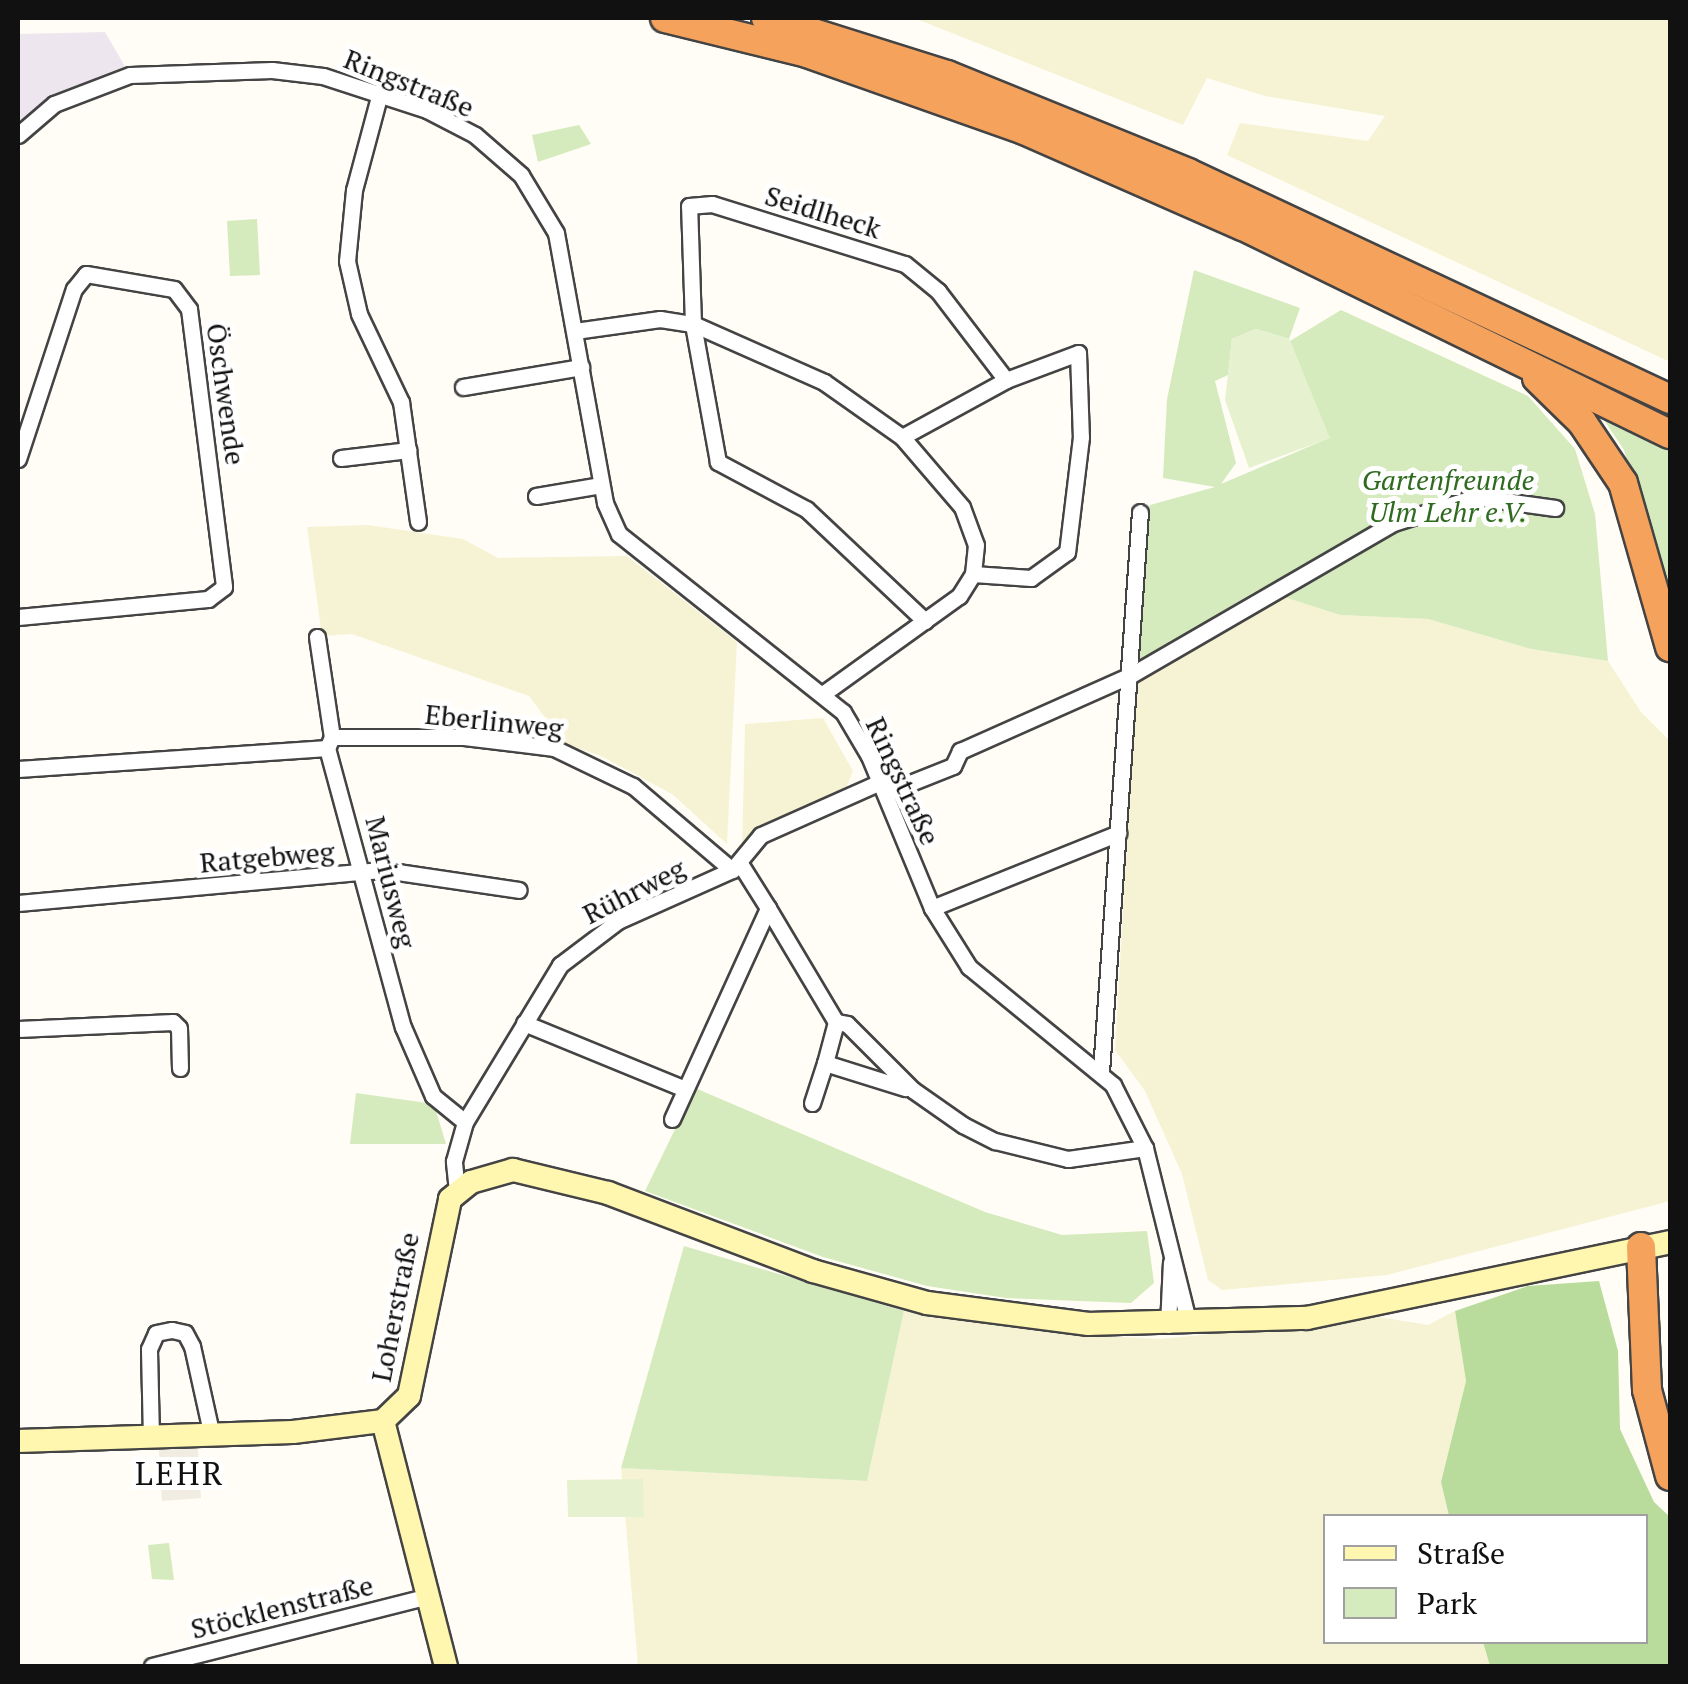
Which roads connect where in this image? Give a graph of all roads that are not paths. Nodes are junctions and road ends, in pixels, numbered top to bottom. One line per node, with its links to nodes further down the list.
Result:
1 (665, 18): 7 (highway)
2 (766, 18): 11 (highway)
3 (380, 93): 4 (street, Ringstraße); 6 (street, Ringstraße); 14 (street)
4 (18, 135)
5 (693, 324): 6 (street); 9 (street, Seidlheck); 13 (street); 24 (street)
6 (575, 330): 8 (street, Ringstraße)
7 (1522, 362): 12 (highway); 26 (highway)
8 (582, 368): 10 (street); 17 (street, Ringstraße)
9 (1006, 380): 13 (street); 22 (street)
10 (463, 387)
11 (1670, 399)
12 (1670, 434)
13 (902, 437): 22 (street)
14 (409, 450): 15 (street); 21 (street)
15 (342, 458)
16 (18, 459): 23 (street, Öschwende)
17 (601, 484): 18 (street); 28 (street, Ringstraße)
18 (536, 496)
19 (1555, 508): 27 (street, Rührweg)
20 (1140, 512): 27 (street)
21 (418, 522)
22 (973, 574): 24 (street)
23 (18, 617)
24 (925, 621): 28 (street)
25 (317, 636): 29 (street, Mariusweg)
26 (1670, 647)
27 (1130, 676): 31 (street, Rührweg); 32 (street)
28 (824, 693): 31 (street, Ringstraße)
29 (330, 742): 30 (street, Eberlinweg); 33 (street, Eberlinweg); 34 (street, Mariusweg)
30 (18, 769)
31 (883, 787): 33 (street, Rührweg); 38 (street, Ringstraße)
32 (1119, 833): 38 (street); 44 (street)
33 (736, 866): 37 (street); 40 (street, Rührweg)
34 (362, 874): 35 (street, Ratgebweg); 36 (street, Ratgebweg); 49 (street, Mariusweg)
35 (519, 890)
36 (18, 903)
37 (768, 908): 39 (street); 45 (street)
38 (932, 908): 44 (street, Ringstraße)
39 (836, 1022): 42 (street); 46 (street)
40 (524, 1023): 45 (street); 49 (street, Rührweg)
41 (18, 1029): 43 (street)
42 (825, 1063): 46 (street); 47 (street)
43 (180, 1068)
44 (1101, 1072): 50 (street, Ringstraße)
45 (685, 1089): 48 (street)
46 (913, 1090): 50 (street)
47 (812, 1103)
48 (672, 1119)
49 (466, 1122): 51 (street, Rührweg)
50 (1144, 1148): 54 (street, Ringstraße)
51 (458, 1191): 54 (street); 55 (street, Loherstraße)
52 (1670, 1242): 53 (street)
53 (1640, 1247): 54 (street); 56 (highway)
54 (1178, 1325)
55 (383, 1421): 57 (street, Loherstraße); 62 (street)
56 (1652, 1425): 60 (highway); 61 (highway)
57 (212, 1436): 58 (street, Loherstraße); 58 (street)
58 (150, 1438): 59 (street, Loherstraße)
59 (18, 1442)
60 (1670, 1448)
61 (1670, 1476)
62 (424, 1596): 63 (street, Stöcklenstraße); 64 (street)
63 (152, 1666)
64 (446, 1666)

